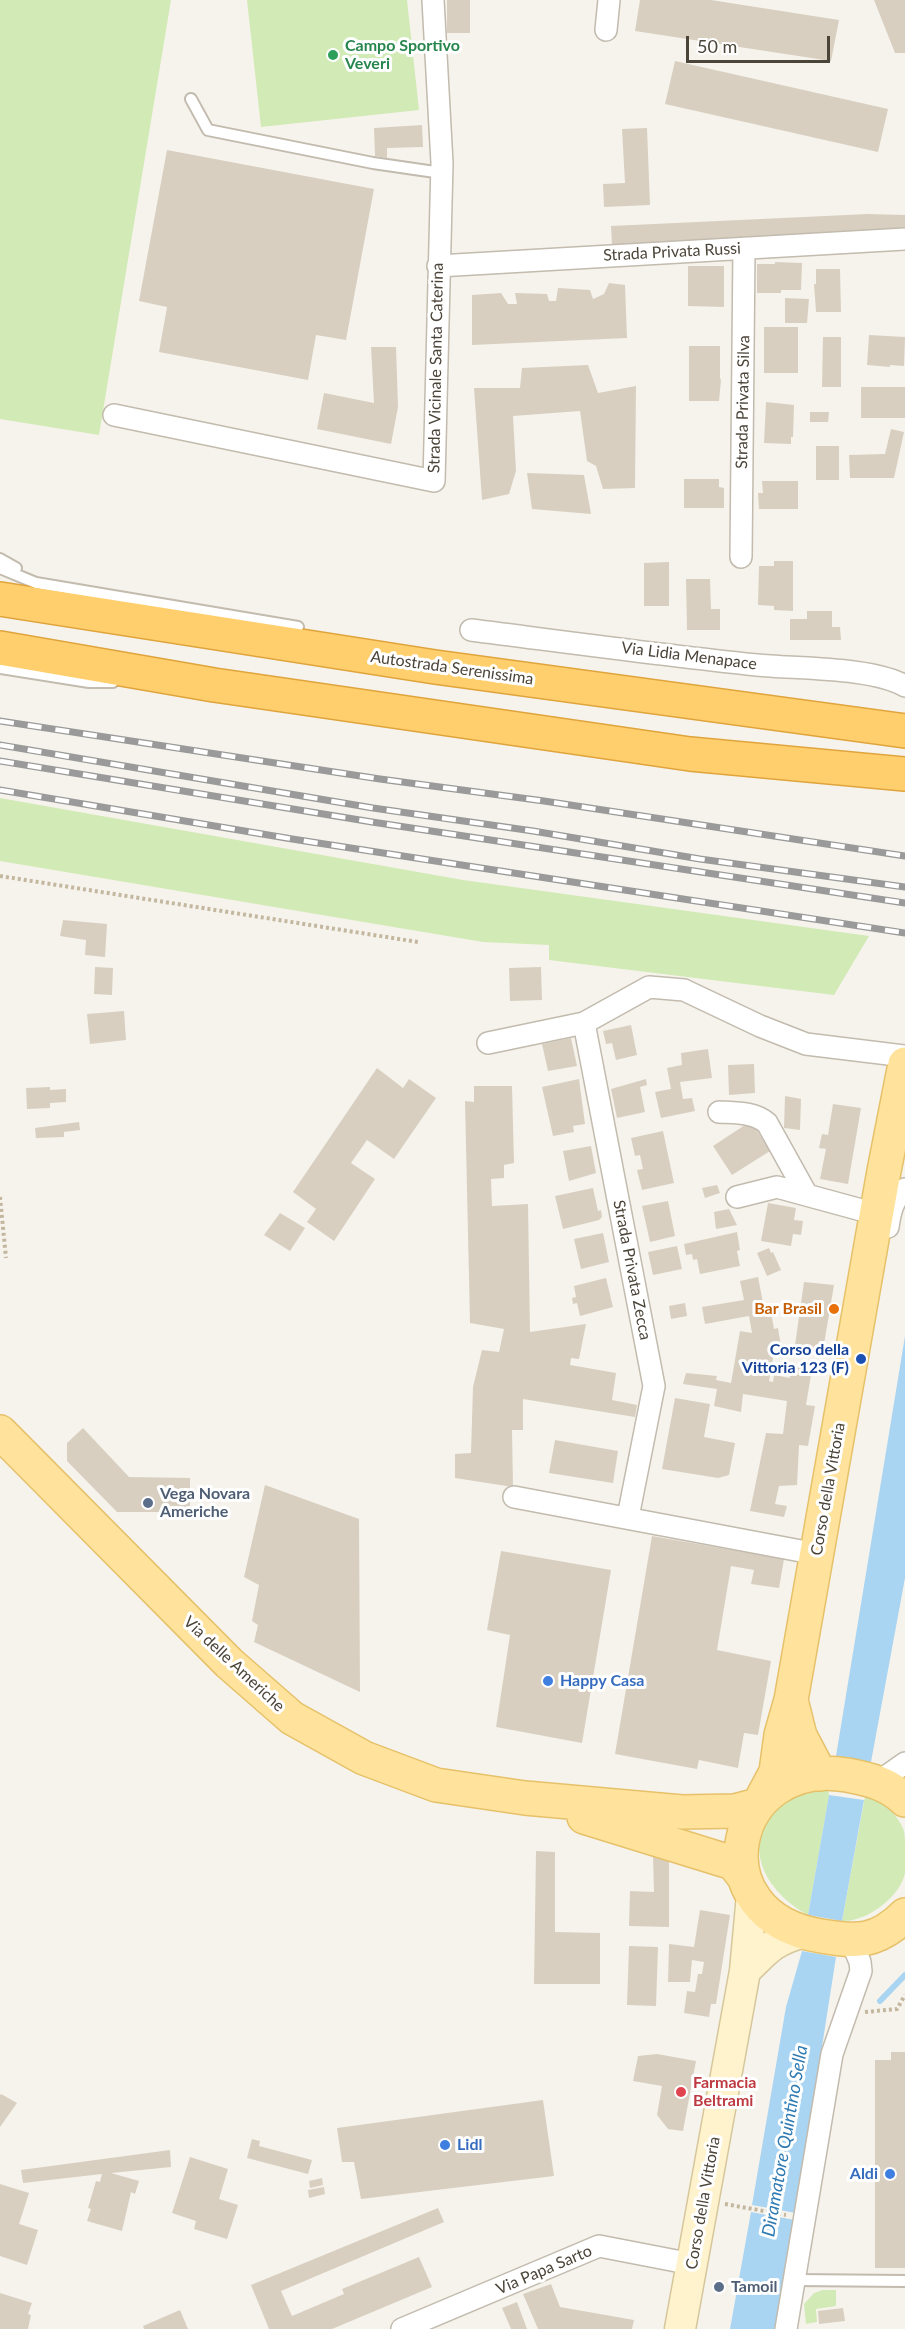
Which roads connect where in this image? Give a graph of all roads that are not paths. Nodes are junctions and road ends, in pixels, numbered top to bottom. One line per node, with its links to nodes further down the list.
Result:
1 (433, 0): 5 (street, Strada Vicinale Santa Caterina)
2 (609, 0): 3 (street)
3 (606, 30)
4 (191, 99): 5 (lane)
5 (442, 173): 8 (street, Strada Vicinale Santa Caterina)
6 (905, 239): 7 (street, Strada Privata Russi)
7 (744, 248): 8 (street, Strada Privata Russi); 10 (street, Strada Privata Silva)
8 (438, 266): 9 (street, Strada Vicinale Santa Caterina)
9 (114, 415)
10 (741, 557)
11 (0, 560): 13 (lane)
12 (0, 568): 13 (lane)
13 (51, 585): 15 (lane)
14 (0, 599): 18 (highway, Autostrada Serenissima)
15 (298, 627): 18 (highway)
16 (471, 630): 21 (street, Via Lidia Menapace)
17 (0, 648): 20 (highway)
18 (435, 667): 22 (highway, Autostrada Serenissima)
19 (0, 668): 20 (lane)
20 (214, 685): 23 (highway)
21 (905, 686)
22 (901, 730)
23 (898, 773)
24 (584, 1023): 25 (street); 26 (street); 35 (street, Strada Privata Zecca)
25 (488, 1043)
26 (904, 1067): 31 (main road, Corso della Vittoria)
27 (718, 1112): 29 (street)
28 (905, 1189): 32 (street, Corso della Vittoria)
29 (807, 1195): 30 (street); 31 (street)
30 (737, 1197)
31 (876, 1214): 32 (main road, Corso della Vittoria)
32 (865, 1278): 36 (main road, Corso della Vittoria)
33 (0, 1432): 41 (main road, Via delle Americhe)
34 (514, 1497): 35 (street)
35 (628, 1517): 36 (street)
36 (817, 1554): 37 (main road, Corso della Vittoria)
37 (791, 1700): 39 (main road, Corso della Vittoria); 43 (main road, Corso della Vittoria)
38 (905, 1763): 40 (street)
39 (825, 1773): 40 (main road); 43 (main road)
40 (873, 1781): 42 (main road)
41 (525, 1798): 43 (main road, Via delle Americhe); 44 (main road, Via delle Americhe)
42 (905, 1800)
43 (759, 1803): 44 (main road, Corso della Vittoria)
44 (748, 1886): 46 (main road, Via delle Americhe); 48 (main road, Corso della Vittoria)
45 (905, 1916): 47 (main road)
46 (801, 1933): 47 (main road, Via delle Americhe); 48 (main road)
47 (845, 1940): 50 (street)
48 (745, 1971): 49 (main road, Corso della Vittoria)
49 (692, 2264): 52 (street, Via Papa Sarto); 53 (main road, Corso della Vittoria)
50 (794, 2280): 51 (lane); 54 (street)
51 (905, 2282)
52 (402, 2329)
53 (680, 2329)
54 (786, 2329)

